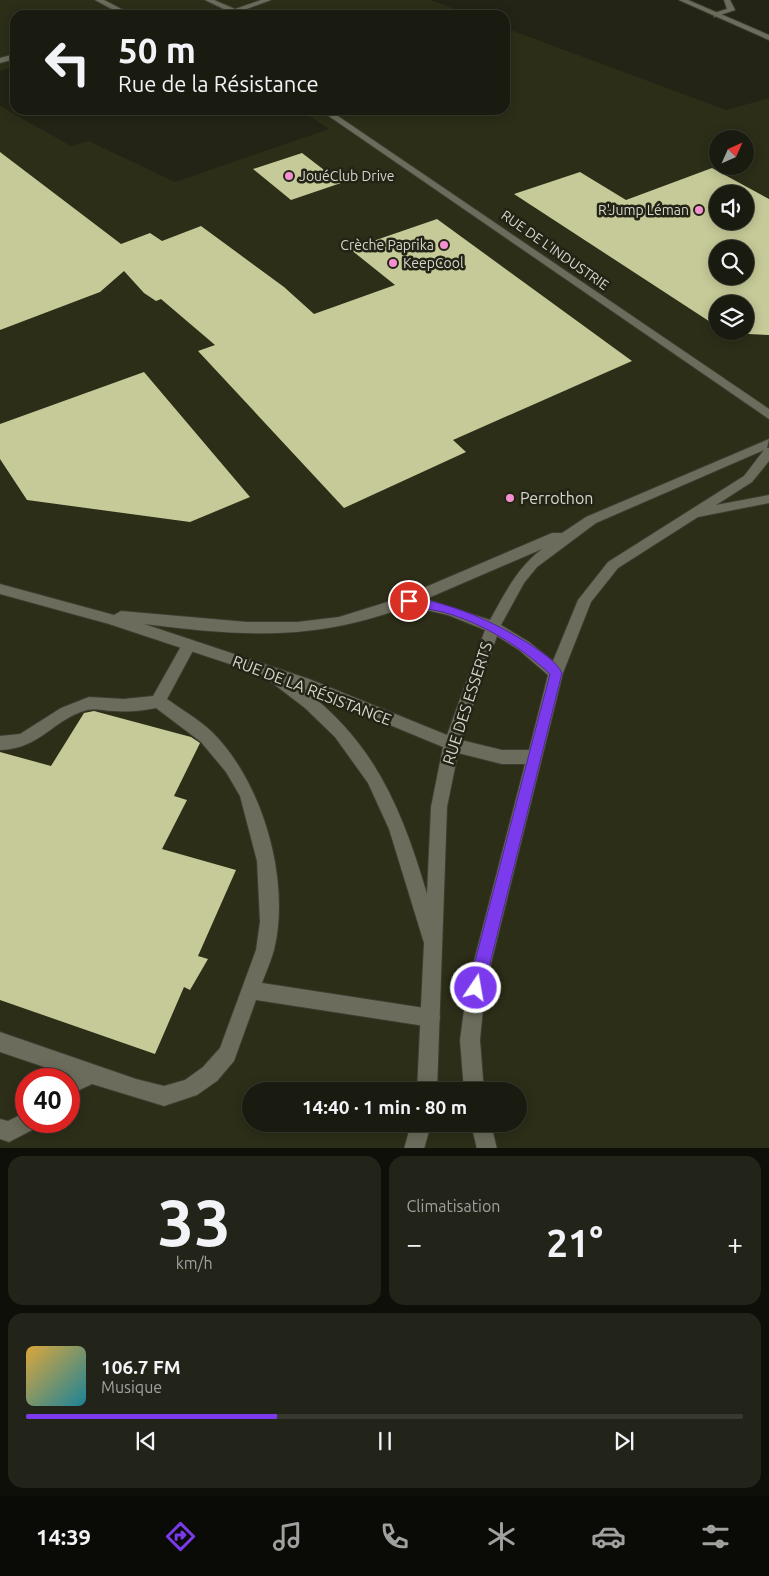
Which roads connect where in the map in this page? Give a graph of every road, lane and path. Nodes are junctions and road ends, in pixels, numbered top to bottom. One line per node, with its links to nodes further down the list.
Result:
1 (98, 0): 6 (street)
2 (208, 0): 7 (street)
3 (268, 0): 8 (street)
4 (682, 0): 9 (street)
5 (727, 0): 9 (street)
6 (119, 10)
7 (232, 10)
8 (237, 10)
9 (717, 15): 10 (street)
10 (769, 38)
11 (331, 115): 12 (street, RUE DE L'INDUSTRIE)
12 (769, 414)
13 (769, 443): 17 (street, RUE DES ESSERTS)
14 (769, 452): 16 (street)
15 (769, 499): 16 (street)
16 (688, 516): 24 (street)
17 (591, 520): 19 (street); 21 (street, RUE DES ESSERTS)
18 (0, 589): 20 (street, RUE DE LA RÉSISTANCE)
19 (409, 601): 20 (street, RUE DE LA RÉSISTANCE); 21 (street, RUE DE LA RÉSISTANCE)
20 (90, 612): 22 (street, RUE DE LA RÉSISTANCE)
21 (492, 627): 24 (street, RUE DE LA RÉSISTANCE); 26 (street, RUE DES ESSERTS)
22 (189, 645): 23 (street, RUE DE LA RÉSISTANCE); 25 (street)
23 (264, 670): 26 (street, RUE DE LA RÉSISTANCE); 29 (street)
24 (556, 673): 28 (street)
25 (158, 701): 27 (street); 30 (street)
26 (452, 743): 28 (street, RUE DE LA RÉSISTANCE); 29 (street, RUE DES ESSERTS)
27 (0, 744)
28 (535, 756): 36 (street)
29 (433, 948): 31 (street, RUE DES ESSERTS)
30 (251, 990): 31 (street); 33 (street)
31 (431, 1018): 35 (street, RUE DES ESSERTS)
32 (0, 1042): 33 (street)
33 (91, 1074): 34 (street)
34 (80, 1080)
35 (427, 1082)
36 (473, 1082)
37 (0, 1129): 38 (street)
38 (15, 1129)
39 (419, 1132): 41 (street)
40 (483, 1132): 42 (street)
41 (414, 1148)
42 (487, 1148)

